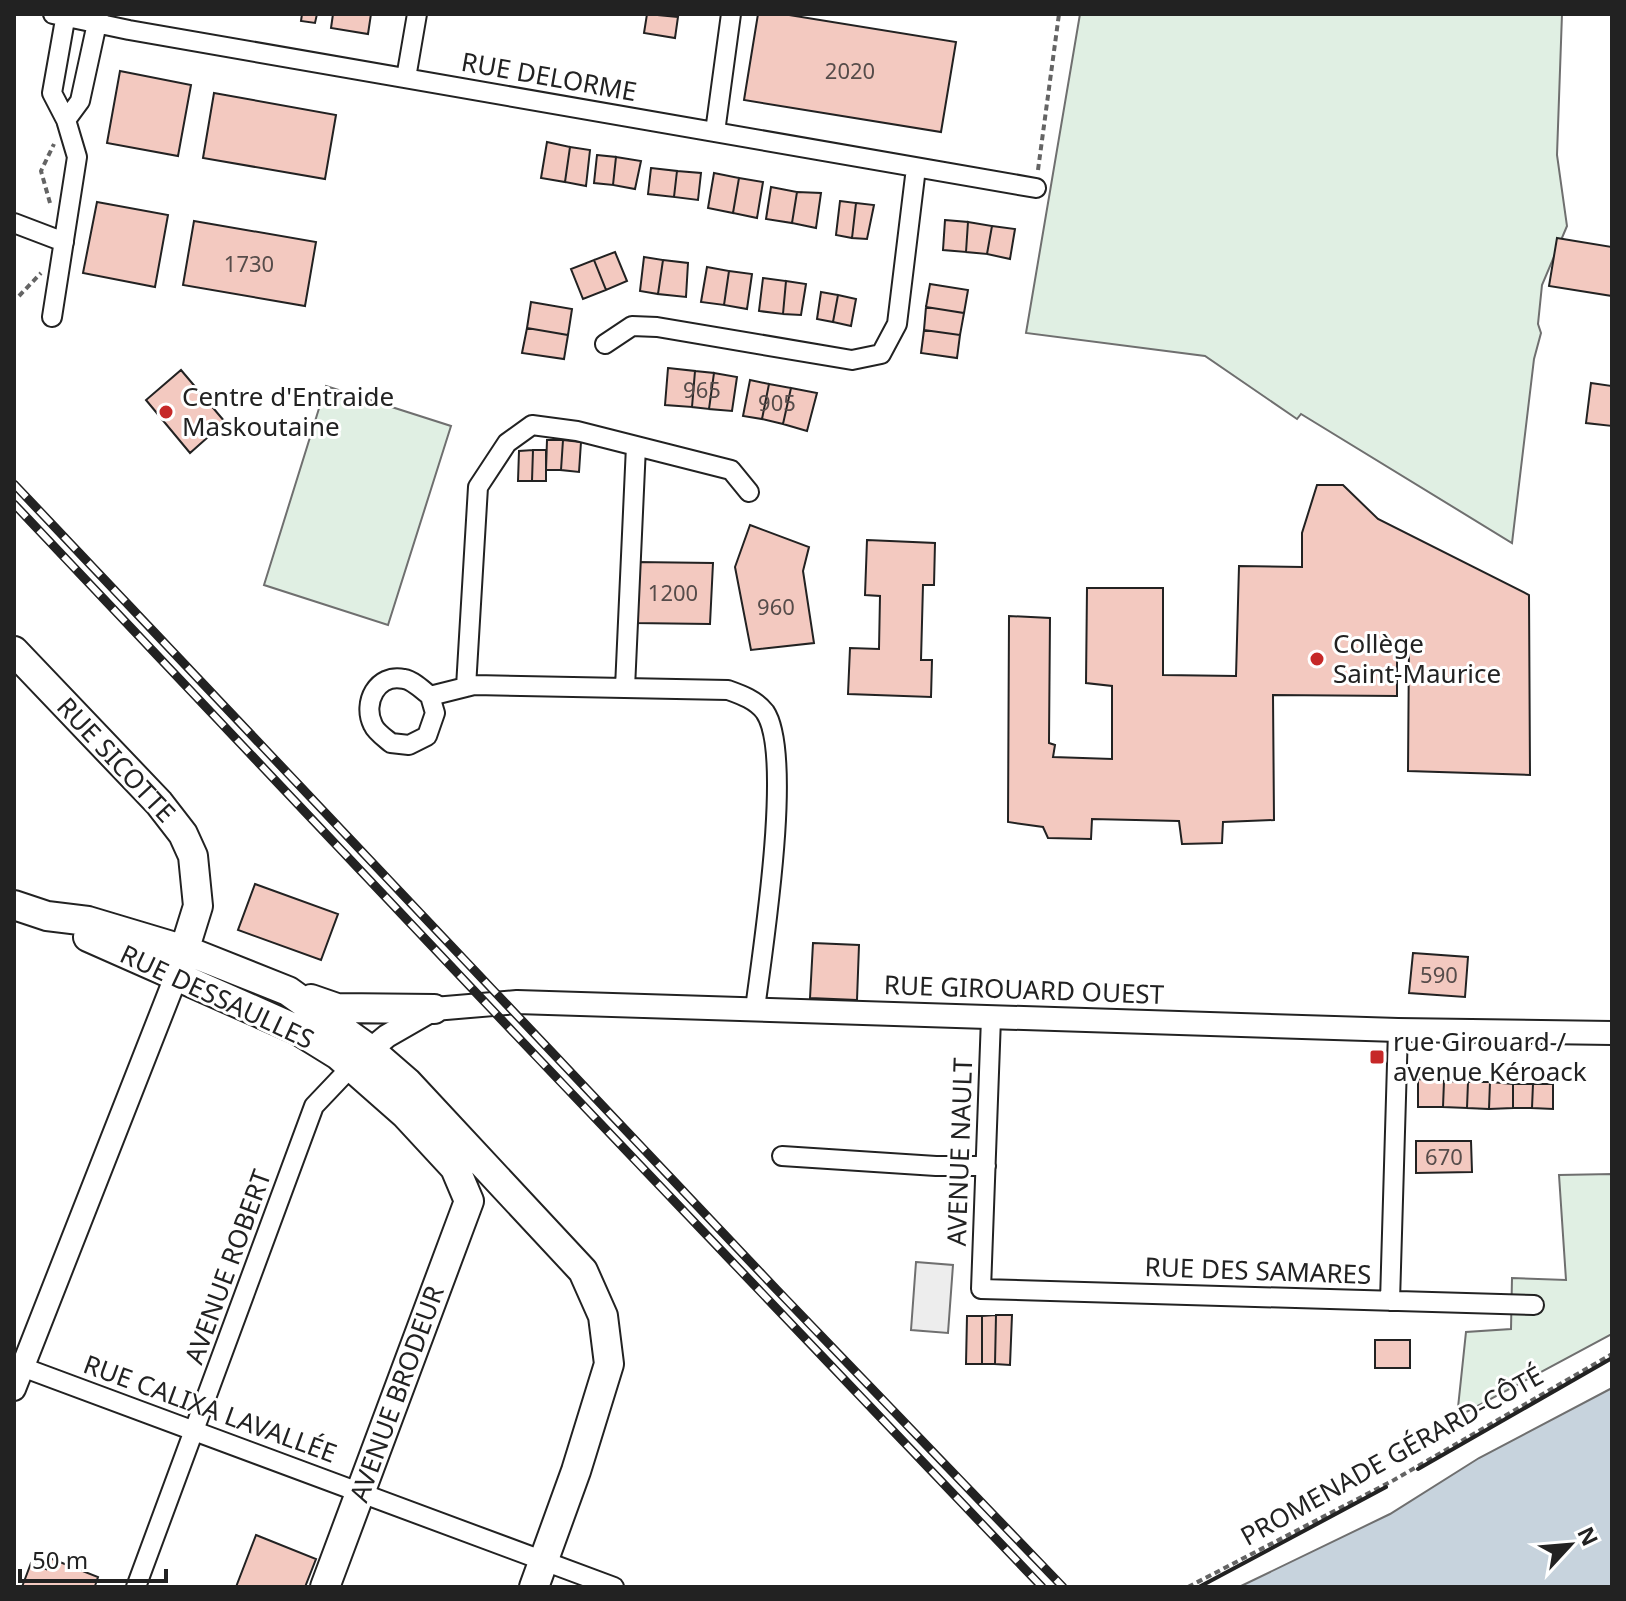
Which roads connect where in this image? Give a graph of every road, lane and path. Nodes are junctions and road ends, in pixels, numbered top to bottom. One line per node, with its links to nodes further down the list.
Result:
1 (417, 14): 6 (street)
2 (731, 14): 8 (street)
3 (1059, 14): 10 (path)
4 (62, 15): 5 (street, RUE DELORME); 7 (street)
5 (98, 19): 6 (street, RUE DELORME); 7 (street)
6 (406, 78): 8 (street, RUE DELORME)
7 (66, 120): 12 (street)
8 (715, 132): 9 (street, RUE DELORME)
9 (916, 168): 10 (street, RUE DELORME); 14 (street)
10 (1036, 188)
11 (14, 223): 12 (street)
12 (64, 242): 13 (street)
13 (52, 317)
14 (605, 344)
15 (636, 446): 16 (street); 18 (street); 19 (street)
16 (749, 492)
17 (14, 651): 22 (main road, RUE SICOTTE)
18 (466, 687): 19 (street); 20 (street)
19 (625, 688): 25 (street)
20 (430, 696)
21 (14, 905): 22 (main road, RUE DESSAULLES)
22 (181, 962): 23 (main road, RUE DESSAULLES); 29 (main road, RUE DESSAULLES); 38 (street)
23 (288, 991): 24 (main road); 29 (main road, RUE DESSAULLES)
24 (434, 1009): 25 (street, RUE GIROUARD OUEST); 29 (street)
25 (755, 1009): 26 (street, RUE GIROUARD OUEST)
26 (991, 1018): 27 (street, RUE GIROUARD OUEST); 31 (street, AVENUE NAULT)
27 (1398, 1030): 28 (street, RUE GIROUARD OUEST); 35 (street)
28 (1612, 1033)
29 (360, 1058): 32 (main road, RUE DESSAULLES); 33 (main road, RUE DESSAULLES); 40 (street, AVENUE ROBERT)
30 (782, 1156): 31 (street)
31 (986, 1166): 34 (street, AVENUE NAULT)
32 (508, 1192): 33 (main road); 42 (main road, RUE DESSAULLES)
33 (469, 1201): 41 (main road, AVENUE BRODEUR)
34 (981, 1289): 35 (street, RUE DES SAMARES)
35 (1390, 1301): 36 (street, RUE DES SAMARES)
36 (1534, 1305)
37 (1612, 1354): 46 (path, PROMENADE GÉRARD-CÔTÉ)
38 (18, 1365): 39 (street); 40 (street, RUE CALIXA LAVALLÉE)
39 (14, 1389)
40 (196, 1431): 41 (street, RUE CALIXA LAVALLÉE); 43 (street, AVENUE ROBERT)
41 (360, 1493): 42 (street, RUE CALIXA LAVALLÉE); 44 (main road, AVENUE BRODEUR)
42 (539, 1574): 45 (street, RUE CALIXA LAVALLÉE)
43 (136, 1587)
44 (325, 1587)
45 (614, 1587)
46 (1188, 1587)

